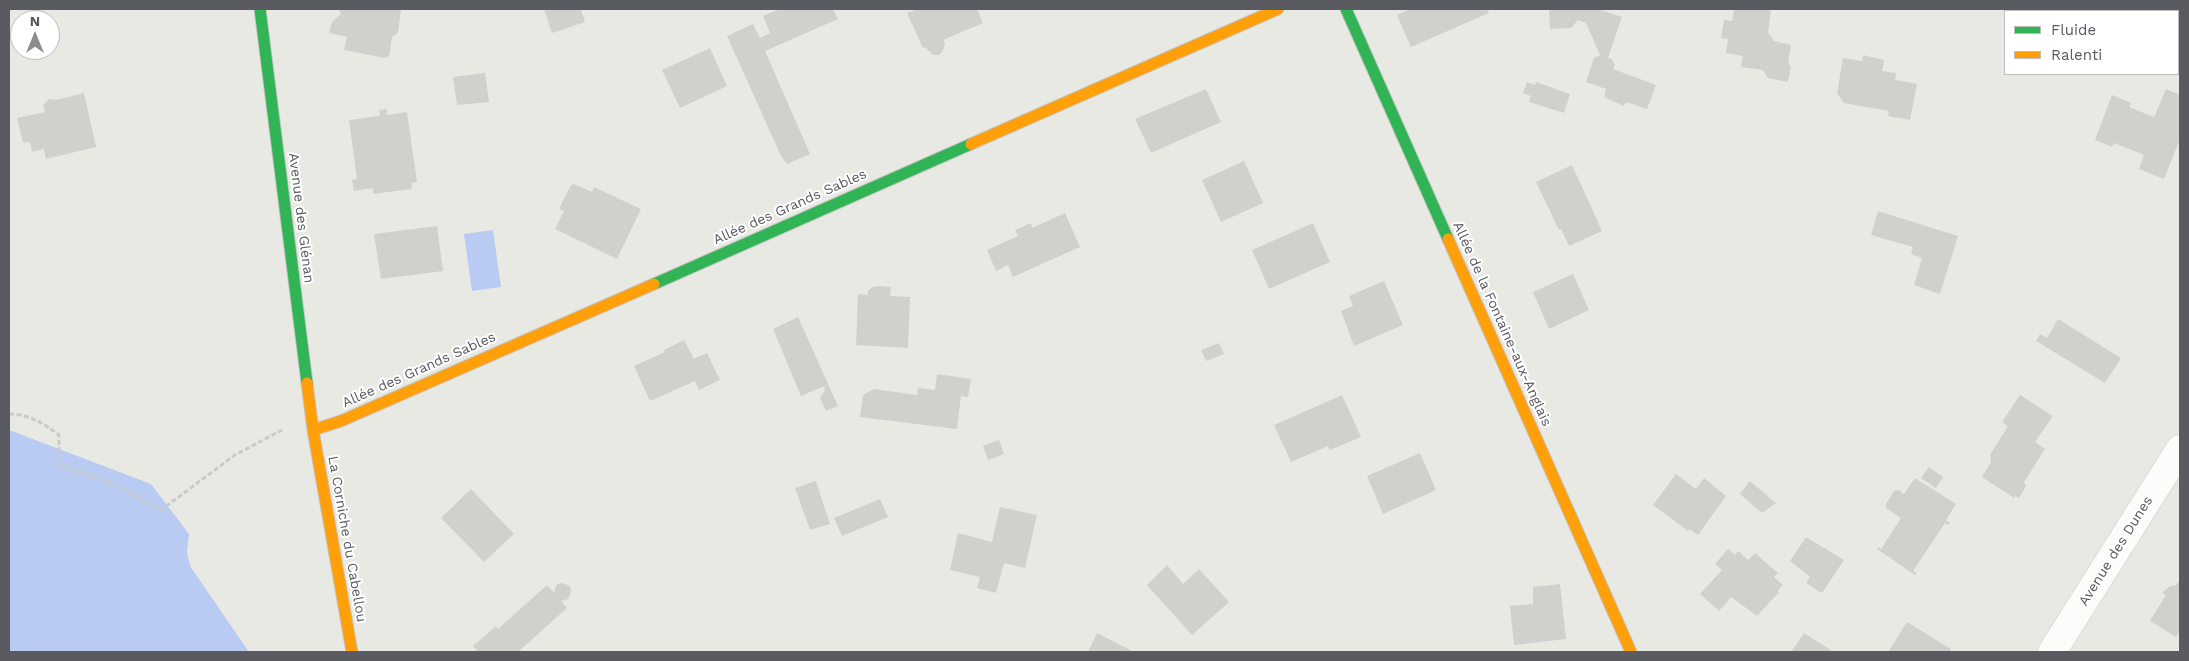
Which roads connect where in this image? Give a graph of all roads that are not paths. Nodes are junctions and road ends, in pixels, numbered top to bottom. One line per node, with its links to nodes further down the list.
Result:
1 (260, 9): 4 (street, Avenue des Glénan)
2 (1278, 9): 4 (street, Allée des Grands Sables)
3 (1346, 9): 7 (street, Allée de la Fontaine-aux-Anglais)
4 (313, 430): 6 (street, La Corniche du Cabellou)
5 (2180, 449): 8 (street, Avenue des Dunes)
6 (352, 652)
7 (1631, 652)
8 (2052, 652)

